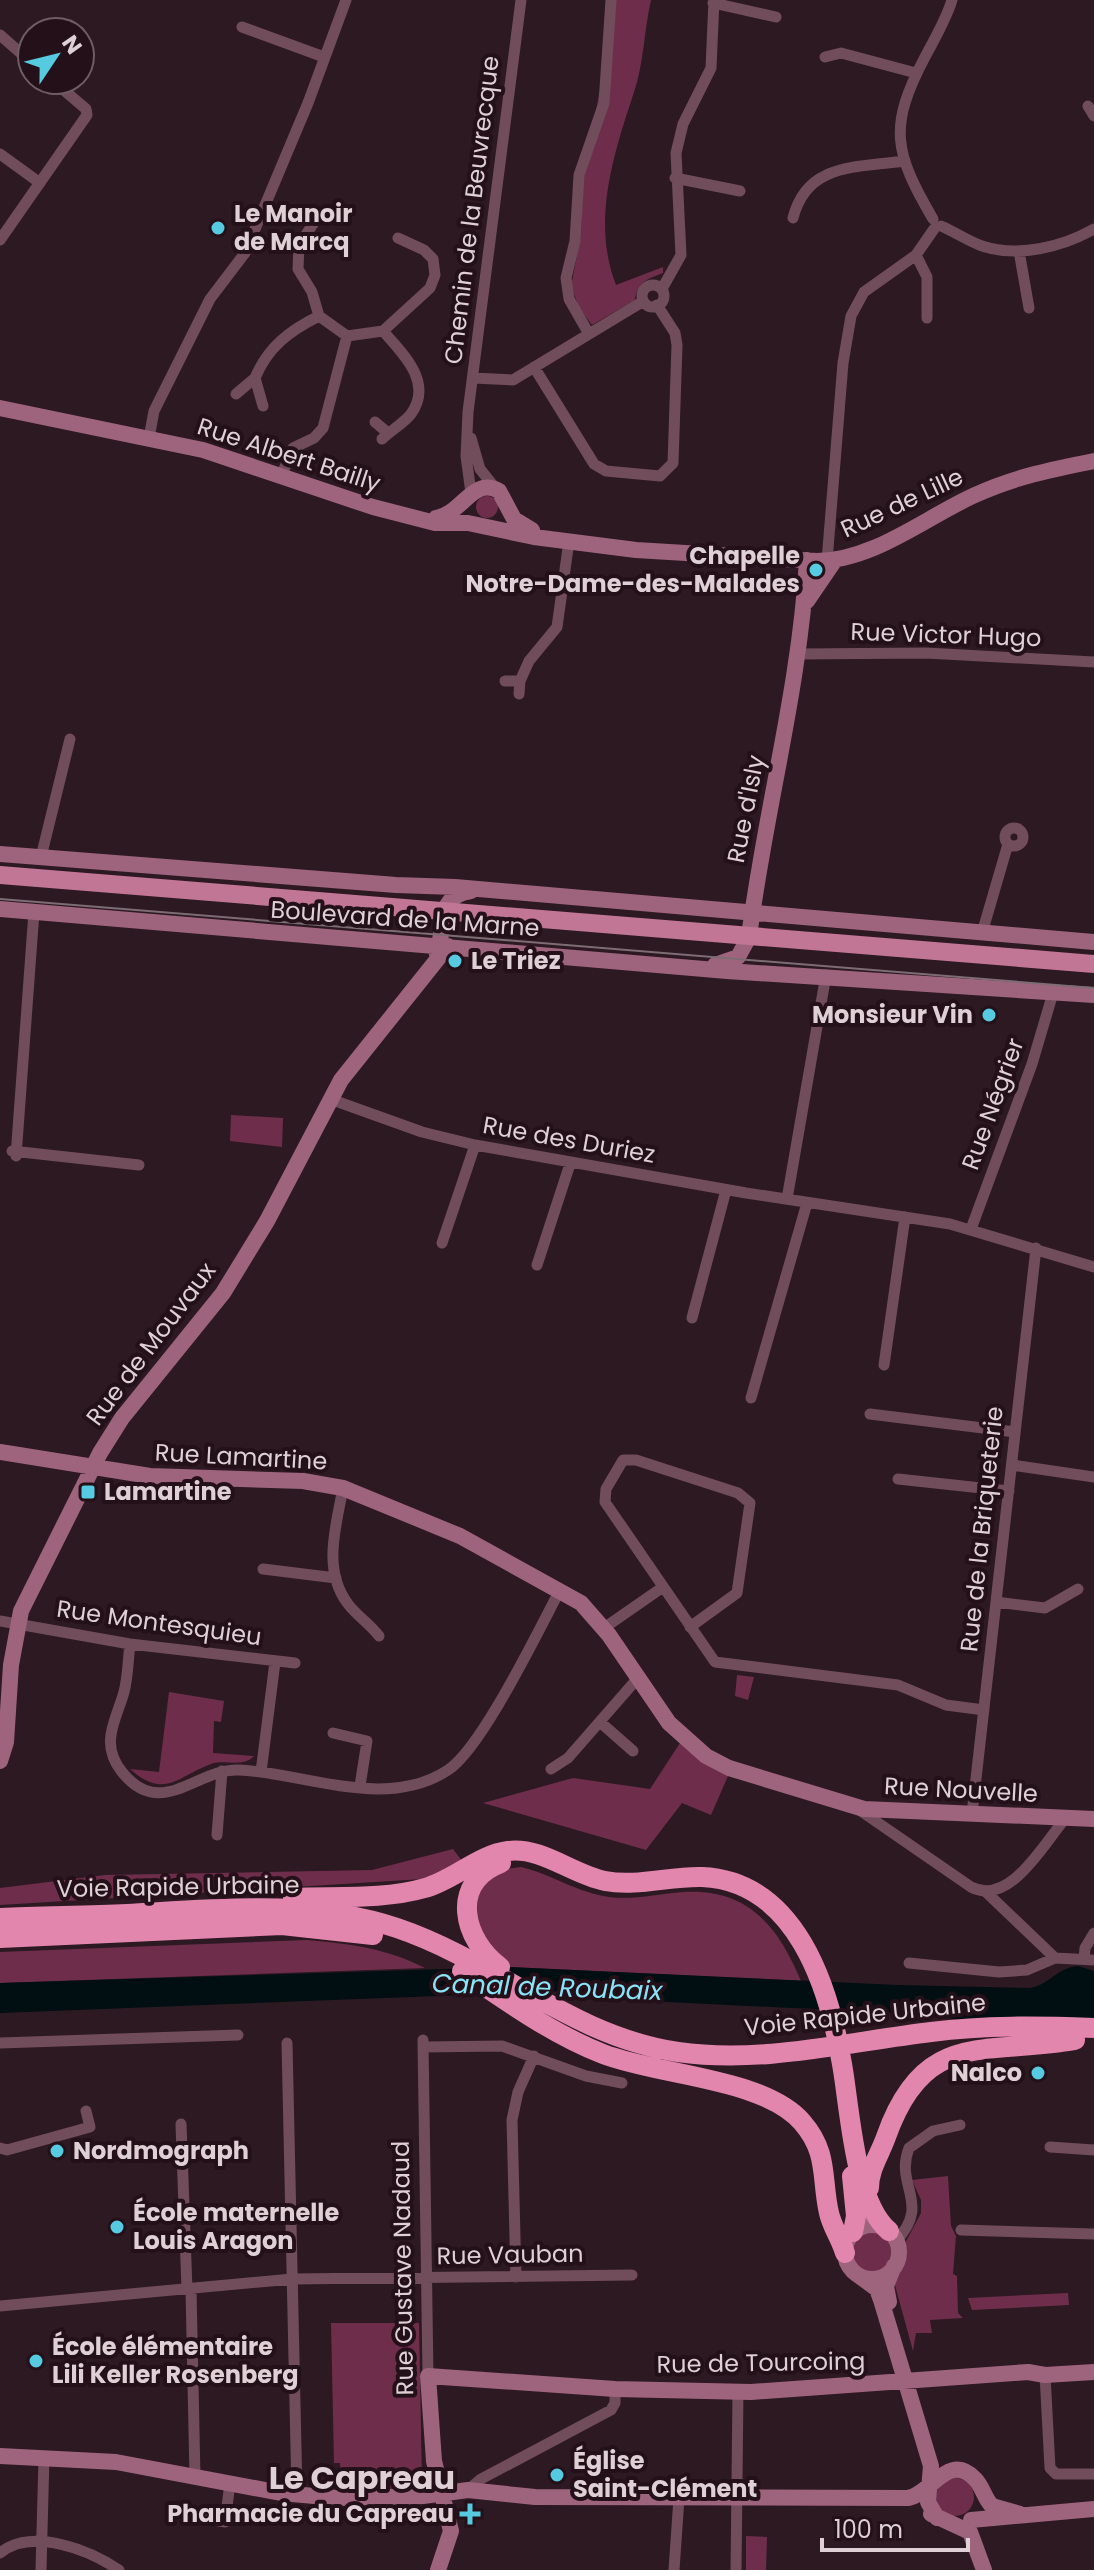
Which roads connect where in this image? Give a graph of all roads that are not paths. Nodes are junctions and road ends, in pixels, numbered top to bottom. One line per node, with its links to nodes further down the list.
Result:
1 (346, 0): 10 (street)
2 (521, 0): 38 (street, Chemin de la Beuvrecque)
3 (611, 0): 34 (street)
4 (952, 0): 12 (street)
5 (714, 1): 6 (street); 16 (street)
6 (776, 17)
7 (242, 27): 10 (street)
8 (0, 35): 9 (street)
9 (16, 49)
10 (324, 57): 44 (street)
11 (825, 57): 12 (street)
12 (916, 73): 15 (street)
13 (71, 96): 17 (street)
14 (0, 154): 17 (street)
15 (904, 161): 20 (street); 21 (street)
16 (675, 178): 18 (street); 27 (street)
17 (40, 183): 24 (street)
18 (740, 191)
19 (319, 215): 31 (street)
20 (793, 218)
21 (936, 225): 25 (street); 26 (street)
22 (1094, 229): 25 (street)
23 (398, 238): 33 (street)
24 (0, 240)
25 (1019, 251): 30 (street)
26 (916, 255): 32 (street); 53 (street)
27 (663, 287): 28 (street); 29 (street)
28 (642, 302): 29 (street); 34 (street)
29 (657, 305): 36 (street)
30 (1029, 308)
31 (319, 316): 35 (street); 37 (street)
32 (927, 318)
33 (383, 331): 35 (street); 42 (street)
34 (589, 334): 36 (street)
35 (347, 336): 46 (street)
36 (534, 367): 38 (street)
37 (255, 378): 39 (street); 40 (street)
38 (473, 378): 43 (street, Chemin de la Beuvrecque)
39 (236, 394)
40 (263, 406)
41 (0, 408): 44 (street, Rue Albert Bailly)
42 (375, 422)
43 (468, 426): 47 (street, Chemin de la Beuvrecque); 48 (street, Chemin de la Beuvrecque)
44 (149, 438): 46 (street, Rue Albert Bailly)
45 (1094, 461): 53 (street, Rue de Lille)
46 (282, 474): 49 (street, Rue Albert Bailly)
47 (470, 496): 48 (street); 49 (street); 50 (street)
48 (501, 496): 50 (street); 51 (street)
49 (415, 517): 50 (street, Rue Albert Bailly)
50 (483, 526): 51 (street, Rue Albert Bailly)
51 (569, 541): 52 (street, Rue de Lille); 58 (street)
52 (807, 560): 53 (street, Rue de Lille); 54 (street, Rue d'Isly)
53 (831, 560): 54 (street, Rue d'Isly)
54 (805, 606): 55 (street, Rue d'Isly)
55 (797, 654): 56 (street, Rue Victor Hugo); 70 (street, Rue d'Isly)
56 (1094, 662)
57 (505, 681): 58 (street)
58 (520, 681): 59 (street)
59 (519, 694)
60 (70, 739): 63 (street)
61 (1008, 844): 71 (street)
62 (0, 854): 63 (street, Boulevard de la Marne)
63 (41, 857): 66 (street, Boulevard de la Marne)
64 (0, 875): 69 (main road, Boulevard de la Marne)
65 (0, 885): 69 (main road, Boulevard de la Marne)
66 (477, 890): 69 (street); 70 (street, Boulevard de la Marne)
67 (0, 909): 68 (street, Boulevard de la Marne)
68 (34, 912): 73 (street, Boulevard de la Marne); 83 (street)
69 (442, 916): 70 (main road, Boulevard de la Marne); 73 (street)
70 (749, 929): 71 (street, Boulevard de la Marne); 74 (street); 75 (main road, Boulevard de la Marne); 76 (main road, Boulevard de la Marne)
71 (982, 933): 72 (street, Boulevard de la Marne)
72 (1093, 938)
73 (444, 946): 74 (street, Boulevard de la Marne); 80 (street, Rue de Mouvaux)
74 (678, 964): 77 (street, Boulevard de la Marne)
75 (1094, 964)
76 (1094, 973)
77 (826, 975): 78 (street, Boulevard de la Marne); 85 (street)
78 (1053, 993): 79 (street, Boulevard de la Marne); 88 (street, Rue Négrier)
79 (1094, 995)
80 (330, 1099): 81 (street, Rue des Duriez); 100 (street, Rue de Mouvaux)
81 (475, 1145): 82 (street, Rue des Duriez); 89 (street)
82 (570, 1164): 84 (street, Rue des Duriez); 91 (street)
83 (139, 1165)
84 (726, 1190): 85 (street, Rue des Duriez); 93 (street)
85 (787, 1199): 86 (street, Rue des Duriez)
86 (807, 1203): 87 (street, Rue des Duriez); 95 (street)
87 (905, 1217): 88 (street, Rue des Duriez); 94 (street)
88 (971, 1229): 90 (street, Rue des Duriez)
89 (442, 1243)
90 (1036, 1248): 92 (street, Rue des Duriez); 97 (street, Rue de la Briqueterie)
91 (537, 1265)
92 (1094, 1267)
93 (692, 1318)
94 (884, 1365)
95 (751, 1398)
96 (870, 1414): 97 (street)
97 (1015, 1432): 99 (street, Rue de la Briqueterie)
98 (0, 1452): 100 (street, Rue Lamartine)
99 (1012, 1465): 101 (street); 104 (street, Rue de la Briqueterie)
100 (92, 1468): 103 (street, Rue Lamartine); 112 (street, Rue de Mouvaux)
101 (1094, 1477)
102 (898, 1479): 104 (street)
103 (343, 1488): 106 (street); 109 (street, Rue Lamartine)
104 (1009, 1491): 110 (street, Rue de la Briqueterie)
105 (263, 1569): 106 (street)
106 (336, 1578): 115 (street)
107 (663, 1587): 113 (street); 113 (street); 114 (street)
108 (1078, 1589): 110 (street)
109 (560, 1590): 114 (street, Rue Lamartine); 128 (street)
110 (996, 1602): 120 (street, Rue de la Briqueterie)
111 (0, 1621): 112 (street, Rue Montesquieu)
112 (18, 1624): 116 (street, Rue Montesquieu); 124 (street, Rue de Mouvaux)
113 (690, 1627): 120 (street)
114 (604, 1628): 119 (street, Rue Lamartine)
115 (379, 1636)
116 (130, 1644): 117 (street, Rue Montesquieu); 126 (street)
117 (275, 1662): 118 (street, Rue Montesquieu); 127 (street)
118 (295, 1663)
119 (637, 1679): 121 (street); 129 (street, Rue Nouvelle)
120 (984, 1710): 130 (street, Rue de la Briqueterie)
121 (600, 1722): 123 (street); 125 (street)
122 (333, 1733): 128 (street)
123 (633, 1751)
124 (0, 1761)
125 (551, 1769)
126 (222, 1771): 127 (street); 133 (street)
127 (261, 1772): 128 (street)
128 (360, 1786)
129 (854, 1807): 130 (street, Rue Nouvelle); 134 (street)
130 (972, 1814): 131 (street, Rue Nouvelle)
131 (1065, 1819): 132 (street, Rue Nouvelle); 134 (street)
132 (1094, 1819)
133 (217, 1835)
134 (986, 1892): 140 (street)
135 (74, 1915): 136 (highway, Voie Rapide Urbaine); 139 (highway); 142 (highway, Voie Rapide Urbaine)
136 (0, 1918)
137 (1094, 1933): 141 (street)
138 (0, 1938): 142 (highway, Voie Rapide Urbaine)
139 (803, 1954): 144 (highway); 153 (highway)
140 (1055, 1958): 141 (street); 143 (street)
141 (1089, 1959)
142 (459, 1962): 144 (highway, Voie Rapide Urbaine); 146 (highway)
143 (909, 1963)
144 (596, 2026): 145 (highway, Voie Rapide Urbaine)
145 (1094, 2028)
146 (564, 2032): 148 (highway, Voie Rapide Urbaine); 165 (highway)
147 (238, 2035): 149 (street)
148 (1085, 2040): 160 (highway)
149 (0, 2043)
150 (287, 2043): 171 (street)
151 (534, 2056): 152 (street); 169 (street); 170 (street, Rue Gustave Nadaud)
152 (622, 2083)
153 (842, 2090): 160 (highway); 162 (highway)
154 (86, 2111): 158 (street)
155 (181, 2124): 172 (street)
156 (960, 2125): 164 (street)
157 (1050, 2147): 159 (street)
158 (0, 2148)
159 (1094, 2150)
160 (872, 2208): 164 (highway)
161 (961, 2230): 163 (street)
162 (853, 2232): 164 (street); 165 (street)
163 (1094, 2234)
164 (892, 2236): 166 (street)
165 (845, 2253): 168 (street)
166 (894, 2266): 168 (street); 177 (street)
167 (632, 2275): 169 (street, Rue Vauban)
168 (858, 2275): 177 (street)
169 (516, 2277): 170 (street, Rue Vauban)
170 (428, 2278): 171 (street, Rue Vauban); 176 (street, Rue Gustave Nadaud)
171 (292, 2279): 172 (street, Rue Vauban); 190 (street)
172 (189, 2290): 173 (street, Rue Vauban); 184 (street)
173 (0, 2306)
174 (1094, 2372): 175 (street, Rue de Tourcoing)
175 (1045, 2375): 177 (street, Rue de Tourcoing); 183 (street)
176 (428, 2376): 178 (street, Rue de Tourcoing); 189 (street, Rue Gustave Nadaud)
177 (909, 2381): 179 (street, Rue de Tourcoing); 182 (street); 186 (street)
178 (615, 2389): 179 (street, Rue de Tourcoing); 187 (street)
179 (738, 2391): 192 (street)
180 (0, 2456): 181 (street)
181 (44, 2457): 184 (street); 200 (street)
182 (957, 2470): 186 (street); 188 (street)
183 (1094, 2474)
184 (195, 2477): 185 (street)
185 (230, 2483): 190 (street); 195 (street)
186 (931, 2485): 193 (street); 198 (street)
187 (468, 2490): 189 (street); 191 (street)
188 (982, 2492): 196 (street); 197 (street)
189 (443, 2493): 190 (street); 205 (street, Rue Gustave Nadaud)
190 (297, 2494)
191 (679, 2498): 192 (street); 206 (street)
192 (737, 2498): 193 (street); 207 (street)
193 (888, 2499): 198 (street)
194 (1094, 2509): 197 (street)
195 (175, 2513)
196 (976, 2516): 197 (street); 199 (street); 201 (street)
197 (1012, 2516): 201 (street)
198 (937, 2518): 199 (street)
199 (953, 2525): 208 (street)
200 (41, 2543): 202 (street); 203 (street); 204 (street)
201 (985, 2546): 209 (street)
202 (0, 2553)
203 (41, 2570)
204 (119, 2570)
205 (438, 2570)
206 (674, 2570)
207 (736, 2570)
208 (984, 2570)
209 (990, 2570)

